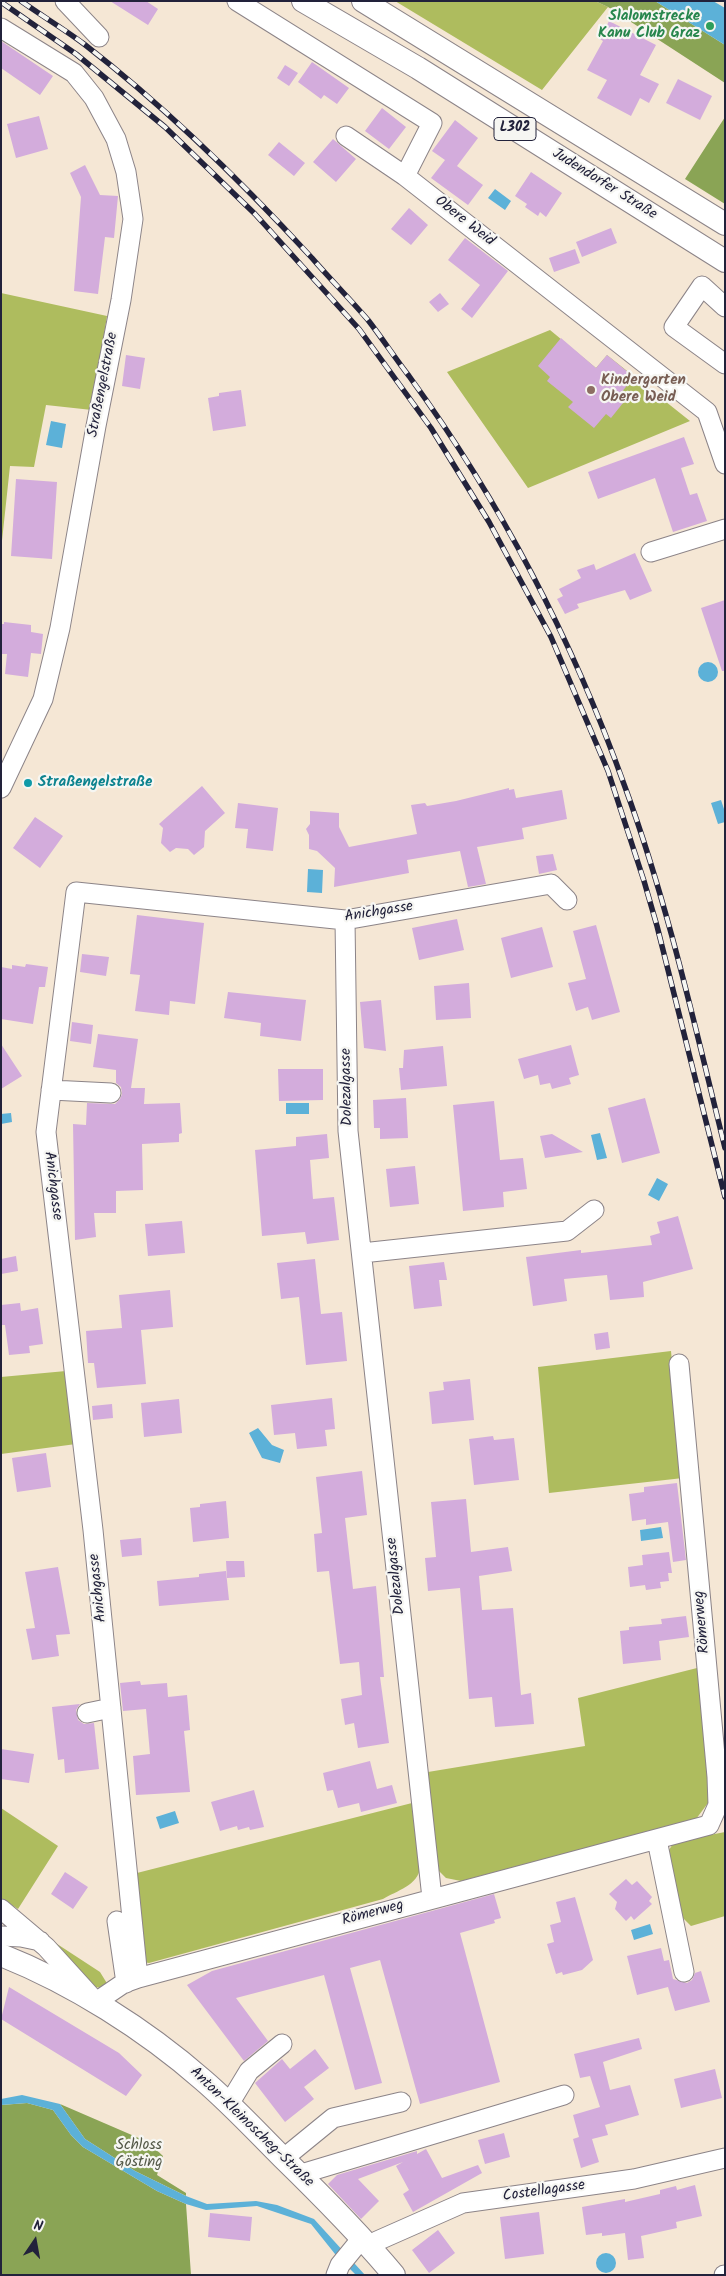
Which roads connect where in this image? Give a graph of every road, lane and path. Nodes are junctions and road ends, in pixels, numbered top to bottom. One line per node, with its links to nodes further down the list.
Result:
1 (65, 1): 6 (street)
2 (237, 1): 8 (street)
3 (303, 1): 10 (main road, Judendorfer Straße / L302)
4 (362, 1): 9 (main road, Judendorfer Straße / L302)
5 (1, 28): 16 (street, Straßengelstraße)
6 (99, 37)
7 (346, 136): 8 (street, Obere Weid)
8 (405, 176): 13 (street, Obere Weid)
9 (725, 224)
10 (725, 261)
11 (725, 307): 12 (street)
12 (725, 364)
13 (725, 464)
14 (725, 529): 15 (street)
15 (651, 552)
16 (1, 788)
17 (567, 900): 18 (street, Anichgasse)
18 (344, 920): 19 (street, Anichgasse); 22 (street, Dolezalgasse)
19 (51, 1090): 20 (street); 24 (street, Anichgasse)
20 (111, 1093)
21 (594, 1210): 22 (street)
22 (362, 1253): 27 (street, Dolezalgasse)
23 (679, 1364): 26 (street, Römerweg)
24 (113, 1699): 25 (street); 36 (street, Anichgasse)
25 (87, 1713)
26 (656, 1840): 27 (street, Römerweg); 35 (street)
27 (432, 1898): 36 (street, Römerweg)
28 (1, 1909): 32 (street)
29 (1, 1921): 32 (street)
30 (117, 1921): 36 (street)
31 (1, 1936): 32 (street)
32 (43, 1944): 34 (street); 37 (street)
33 (1, 1955): 34 (main road, Anton-Kleinoscheg-Straße)
34 (28, 1966): 37 (main road, Anton-Kleinoscheg-Straße)
35 (684, 1972)
36 (132, 1980): 37 (street, Römerweg)
37 (96, 2002): 41 (main road, Anton-Kleinoscheg-Straße)
38 (282, 2044): 41 (street)
39 (564, 2096): 44 (street)
40 (400, 2102): 42 (street)
41 (229, 2104): 42 (main road, Anton-Kleinoscheg-Straße)
42 (284, 2158): 44 (main road, Anton-Kleinoscheg-Straße)
43 (725, 2158): 45 (street, Costellagasse)
44 (301, 2174): 45 (main road, Anton-Kleinoscheg-Straße)
45 (352, 2255): 46 (main road, Anton-Kleinoscheg-Straße)
46 (394, 2275)

